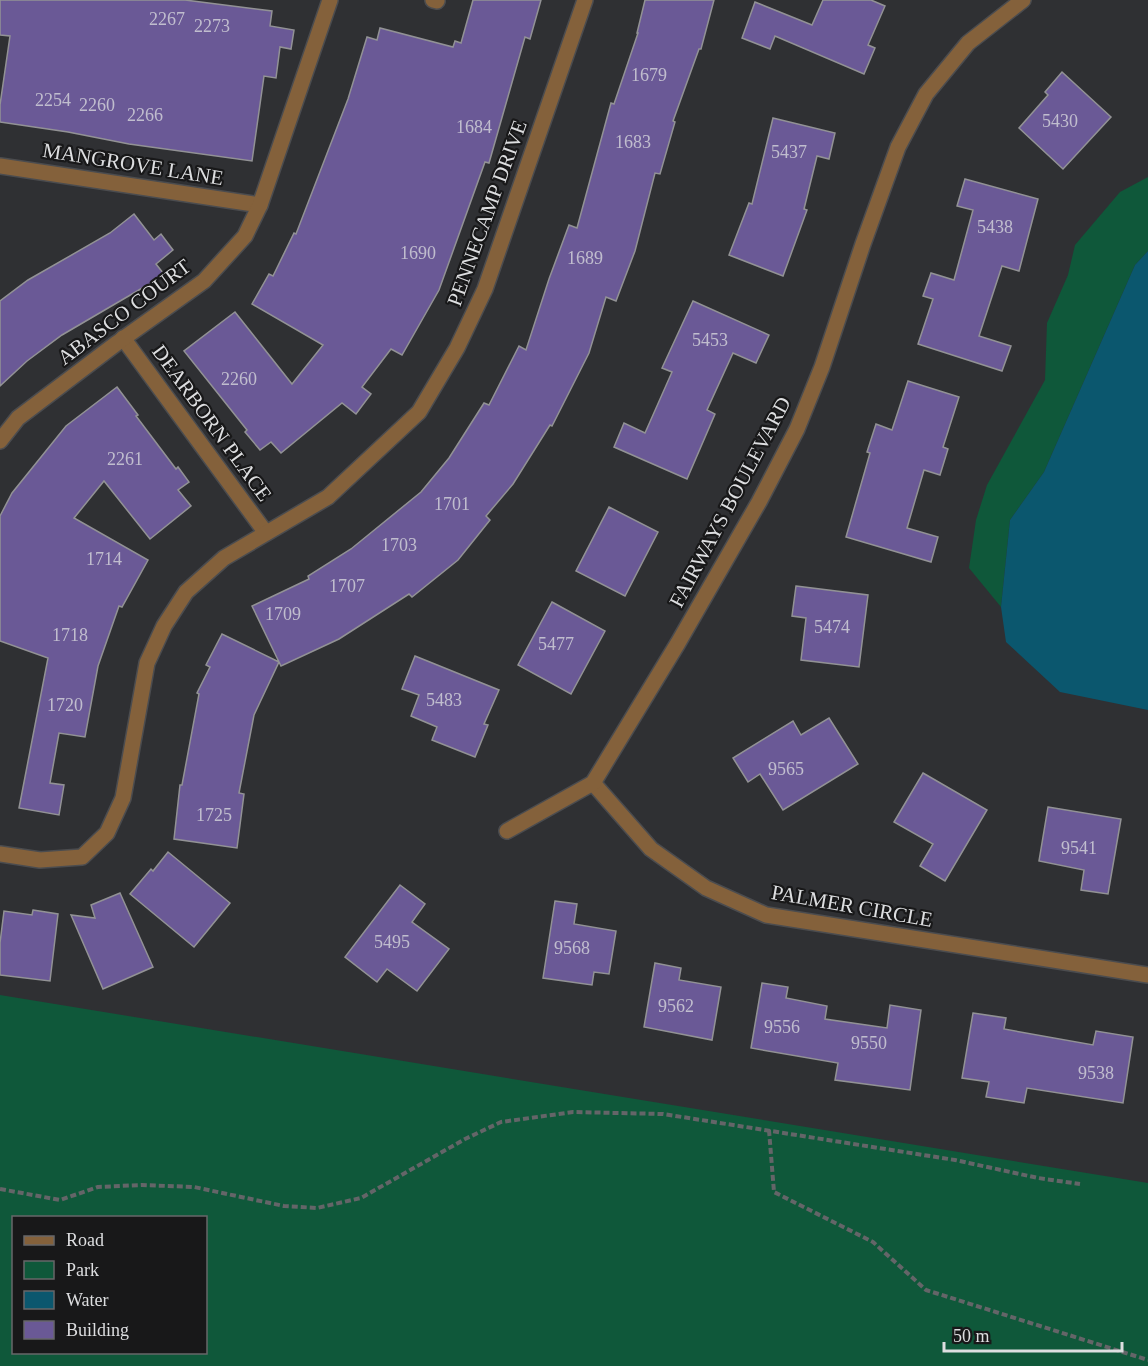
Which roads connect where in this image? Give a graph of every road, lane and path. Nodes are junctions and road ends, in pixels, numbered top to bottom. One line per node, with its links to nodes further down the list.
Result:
1 (330, 0): 5 (street, ABASCO COURT)
2 (585, 0): 8 (street, PENNECAMP DRIVE)
3 (1023, 0): 9 (street, FAIRWAYS BOULEVARD)
4 (0, 166): 5 (street, MANGROVE LANE)
5 (260, 205): 6 (street, ABASCO COURT)
6 (123, 339): 7 (street, ABASCO COURT); 8 (street, DEARBORN PLACE)
7 (0, 441)
8 (267, 533): 11 (street, PENNECAMP DRIVE)
9 (593, 783): 10 (street, FAIRWAYS BOULEVARD); 12 (street, PALMER CIRCLE)
10 (507, 831)
11 (0, 854)
12 (1148, 975)
13 (769, 1130): 14 (path); 15 (path); 16 (path)
14 (1080, 1184)
15 (0, 1189)
16 (1148, 1360)

